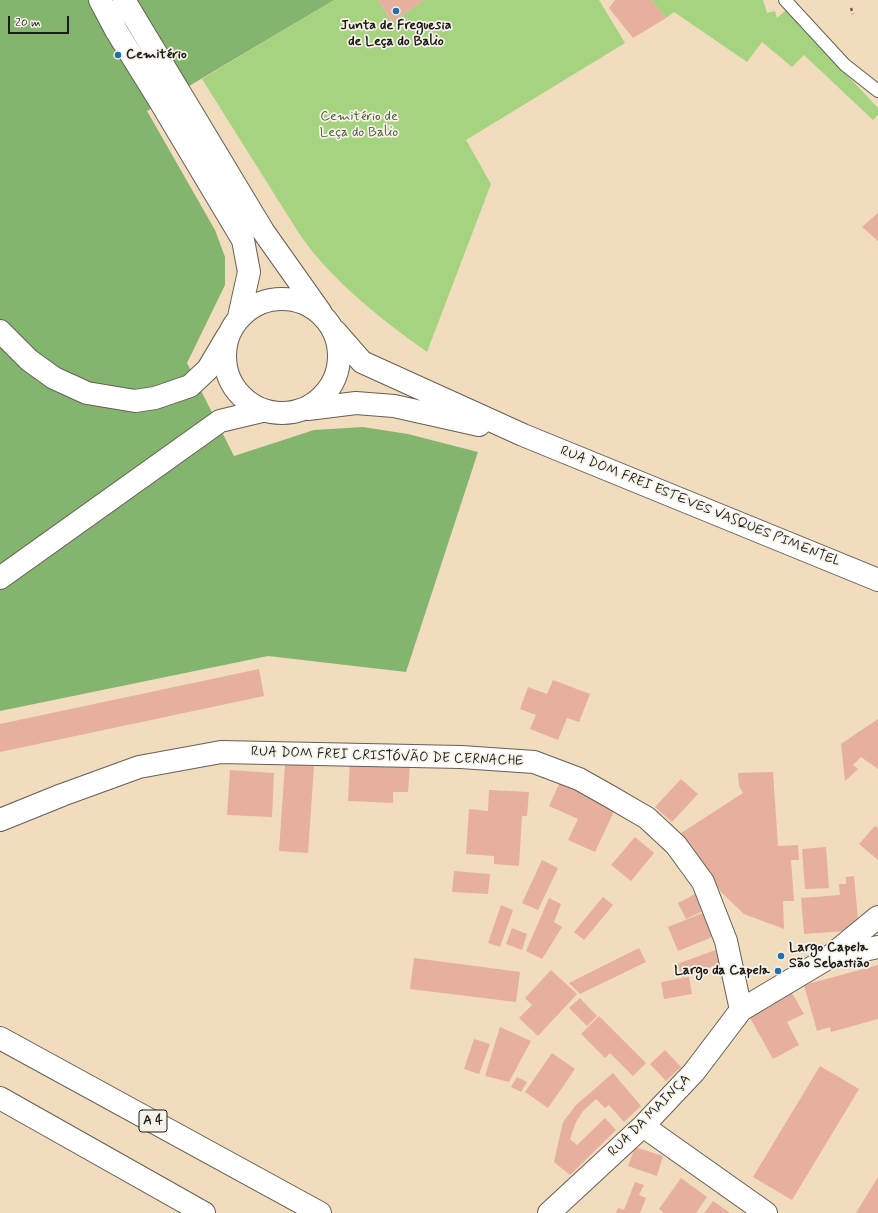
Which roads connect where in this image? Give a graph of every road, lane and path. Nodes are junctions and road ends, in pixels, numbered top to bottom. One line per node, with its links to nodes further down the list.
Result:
1 (89, 0): 7 (main road)
2 (100, 0): 7 (main road)
3 (124, 0): 9 (main road)
4 (785, 0): 8 (lane)
5 (851, 8): 6 (path)
6 (853, 14)
7 (117, 32): 10 (main road)
8 (878, 91)
9 (321, 313): 10 (main road); 12 (main road)
10 (239, 317): 13 (main road)
11 (0, 331): 13 (main road)
12 (335, 331): 14 (main road); 16 (main road, RUA DOM FREI ESTEVES VASQUES PIMENTEL)
13 (227, 337): 15 (main road)
14 (307, 409): 15 (main road); 16 (main road, RUA DOM FREI ESTEVES VASQUES PIMENTEL)
15 (262, 411): 17 (main road)
16 (523, 435): 18 (main road, RUA DOM FREI ESTEVES VASQUES PIMENTEL)
17 (0, 578)
18 (878, 580)
19 (0, 820): 23 (main road, RUA DOM FREI CRISTÓVÃO DE CERNACHE)
20 (878, 917): 22 (main road)
21 (878, 947): 22 (main road)
22 (828, 958): 23 (main road)
23 (741, 1010): 26 (main road, RUA DA MAINÇA)
24 (0, 1038): 27 (main road, A 4)
25 (0, 1098): 28 (main road)
26 (642, 1126): 29 (main road, RUA DA MAINÇA); 30 (main road)
27 (313, 1209)
28 (204, 1213)
29 (549, 1213)
30 (766, 1213)

